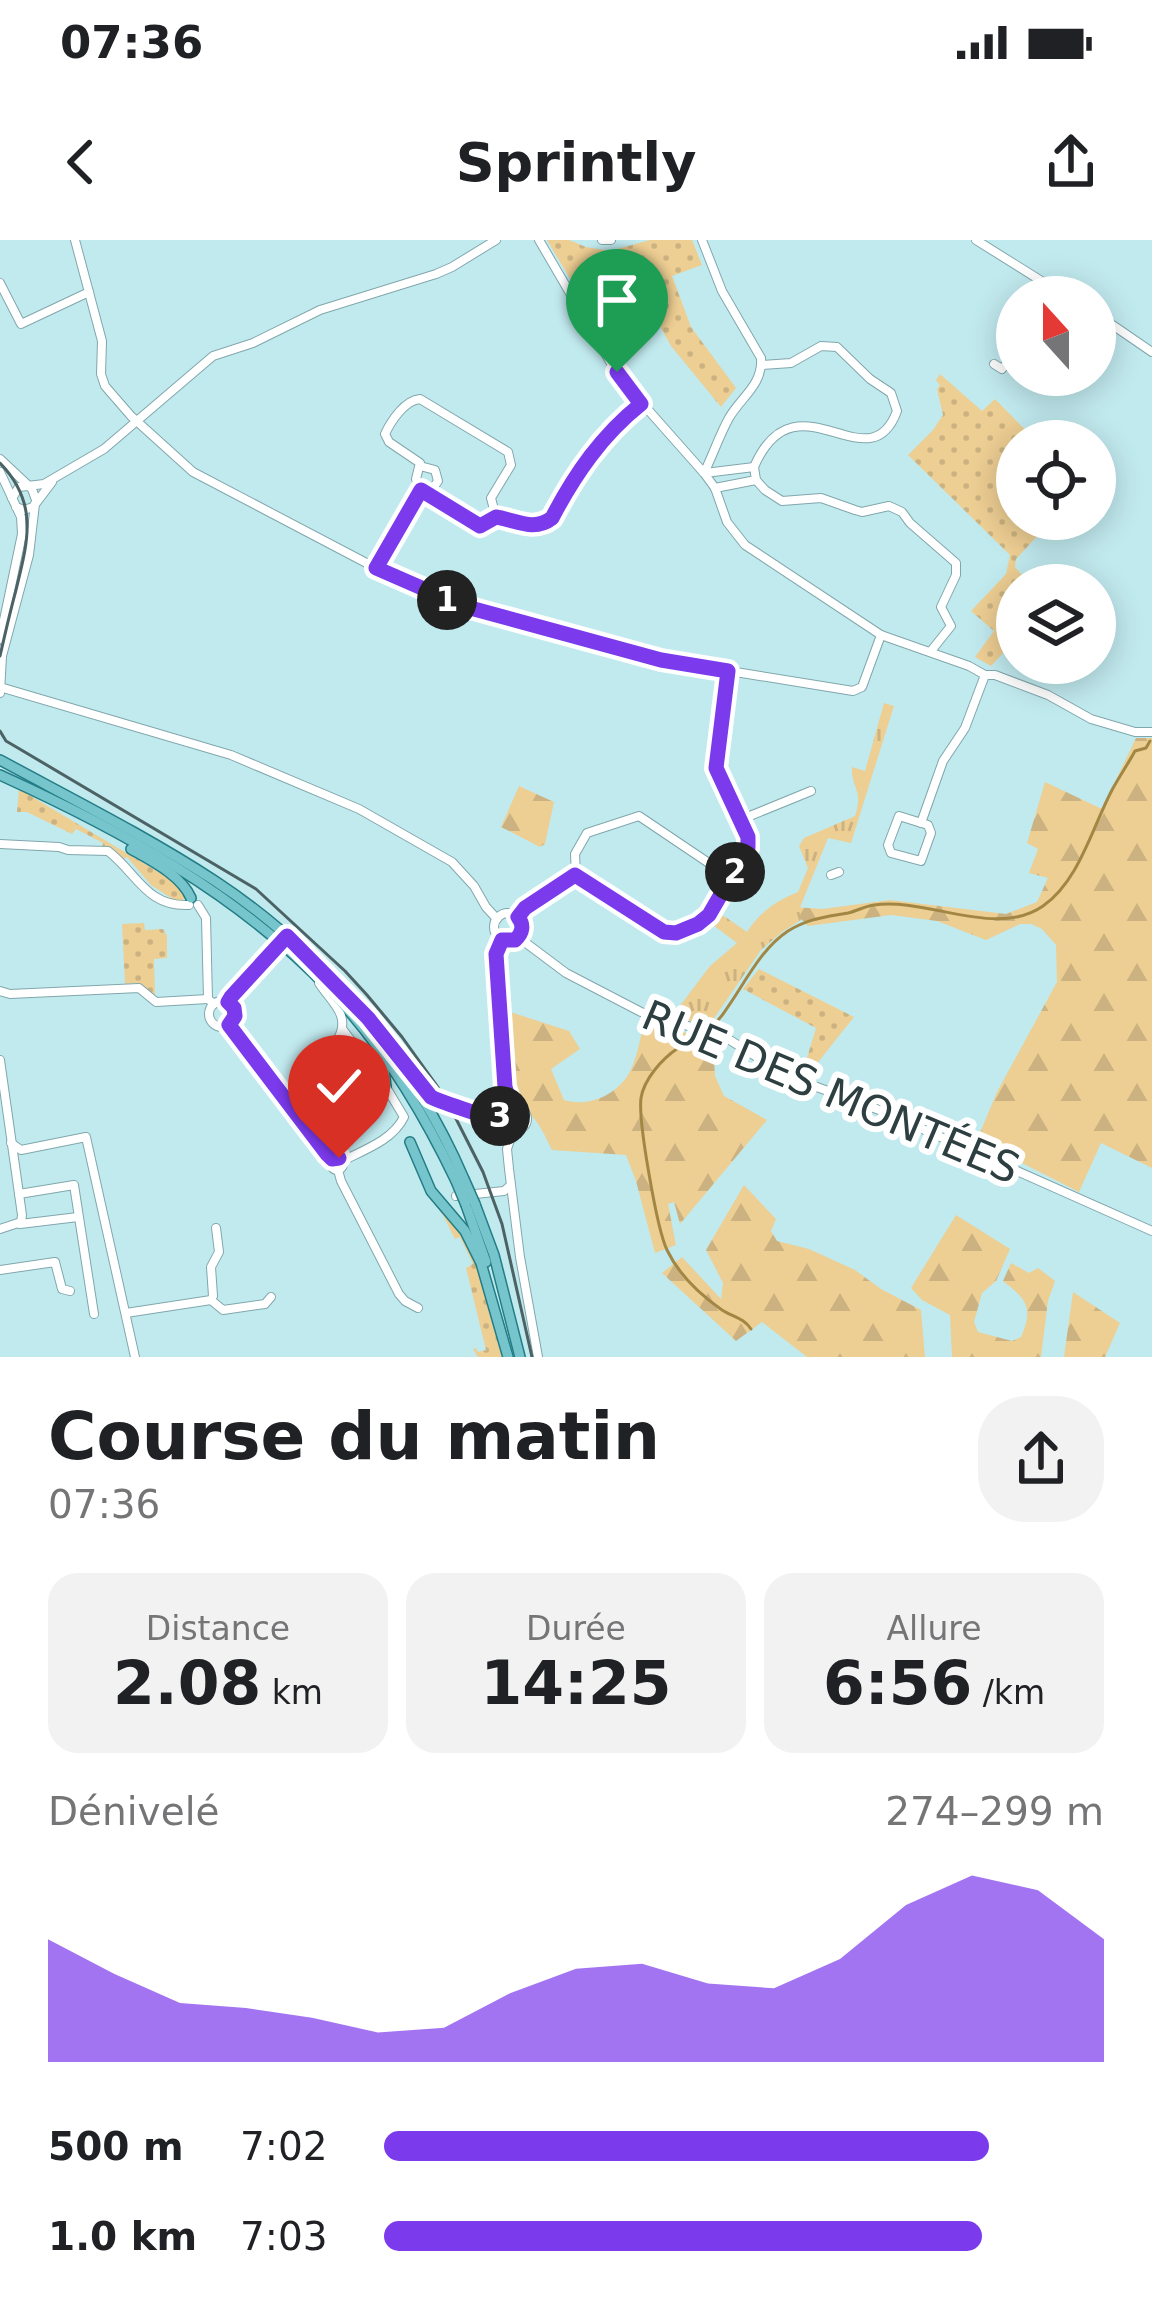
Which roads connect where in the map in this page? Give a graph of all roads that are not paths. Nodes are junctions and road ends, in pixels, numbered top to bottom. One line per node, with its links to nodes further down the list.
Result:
1 (75, 240): 10 (street)
2 (496, 240): 15 (street)
3 (539, 240): 14 (street)
4 (602, 240): 5 (street)
5 (611, 240)
6 (702, 240): 13 (street)
7 (976, 240): 8 (street)
8 (1031, 276)
9 (0, 283): 10 (street)
10 (88, 292): 15 (street)
11 (1116, 327): 12 (street)
12 (1152, 352)
13 (762, 365): 18 (street); 20 (street)
14 (641, 404): 20 (street); 28 (street)
15 (138, 421): 21 (street); 29 (street)
16 (0, 459): 23 (street)
17 (420, 466): 25 (street); 25 (street); 28 (street)
18 (754, 467): 20 (street); 22 (street)
19 (0, 472): 26 (street)
20 (704, 473): 24 (street)
21 (56, 478): 23 (street); 27 (street)
22 (756, 480): 24 (street); 32 (street)
23 (29, 487): 26 (street); 27 (street)
24 (715, 488): 30 (street)
25 (425, 492): 28 (street); 29 (street)
26 (13, 502): 27 (street); 31 (street)
27 (36, 502): 35 (street)
28 (496, 517)
29 (376, 568): 33 (street)
30 (880, 635): 32 (street); 33 (street)
31 (0, 639)
32 (930, 652): 34 (street)
33 (728, 671): 38 (street)
34 (985, 675): 36 (street); 45 (street)
35 (1, 689): 51 (street)
36 (1152, 732)
37 (0, 759): 41 (main road); 43 (main road)
38 (716, 768): 39 (street); 44 (street)
39 (705, 772)
40 (0, 775): 41 (main road)
41 (31, 783): 43 (main road); 49 (main road); 53 (main road)
42 (811, 790): 44 (street)
43 (72, 799): 53 (main road)
44 (740, 820): 48 (street)
45 (921, 823): 45 (street)
46 (0, 844): 49 (street)
47 (575, 875): 48 (street); 48 (street); 50 (street)
48 (731, 878)
49 (193, 903): 57 (street)
50 (518, 917): 51 (street); 52 (street)
51 (496, 919): 54 (street)
52 (518, 937): 54 (street); 81 (street, RUE DES MONTÉES)
53 (283, 939): 55 (main road); 58 (street); 60 (main road)
54 (502, 940): 66 (street)
55 (311, 972): 62 (main road); 64 (street)
56 (5, 992): 57 (street); 59 (street)
57 (211, 1001): 58 (street); 61 (street)
58 (228, 1002): 61 (street)
59 (1, 1004)
60 (354, 1005): 66 (main road); 72 (main road)
61 (229, 1025): 71 (street)
62 (381, 1056): 64 (main road); 72 (main road)
63 (0, 1060): 65 (street)
64 (386, 1088): 68 (street)
65 (3, 1106): 70 (street)
66 (509, 1109): 67 (street); 67 (street)
67 (518, 1132): 73 (street)
68 (389, 1136): 69 (street); 71 (street)
69 (410, 1142): 90 (main road)
70 (11, 1143): 74 (street); 87 (street)
71 (338, 1163): 86 (street)
72 (460, 1179): 76 (main road, bridge)
73 (511, 1186): 75 (street); 92 (street)
74 (19, 1194): 77 (street); 78 (street)
75 (456, 1196)
76 (471, 1205): 90 (main road); 91 (main road)
77 (78, 1216): 78 (street); 88 (street)
78 (19, 1224): 80 (street)
79 (216, 1228): 85 (street)
80 (0, 1229)
81 (1152, 1231)
82 (0, 1270): 83 (street)
83 (70, 1291)
84 (271, 1297): 85 (street)
85 (211, 1300): 87 (street)
86 (418, 1308)
87 (126, 1313): 89 (street)
88 (94, 1314)
89 (135, 1357)
90 (509, 1357)
91 (520, 1357)
92 (538, 1357)

